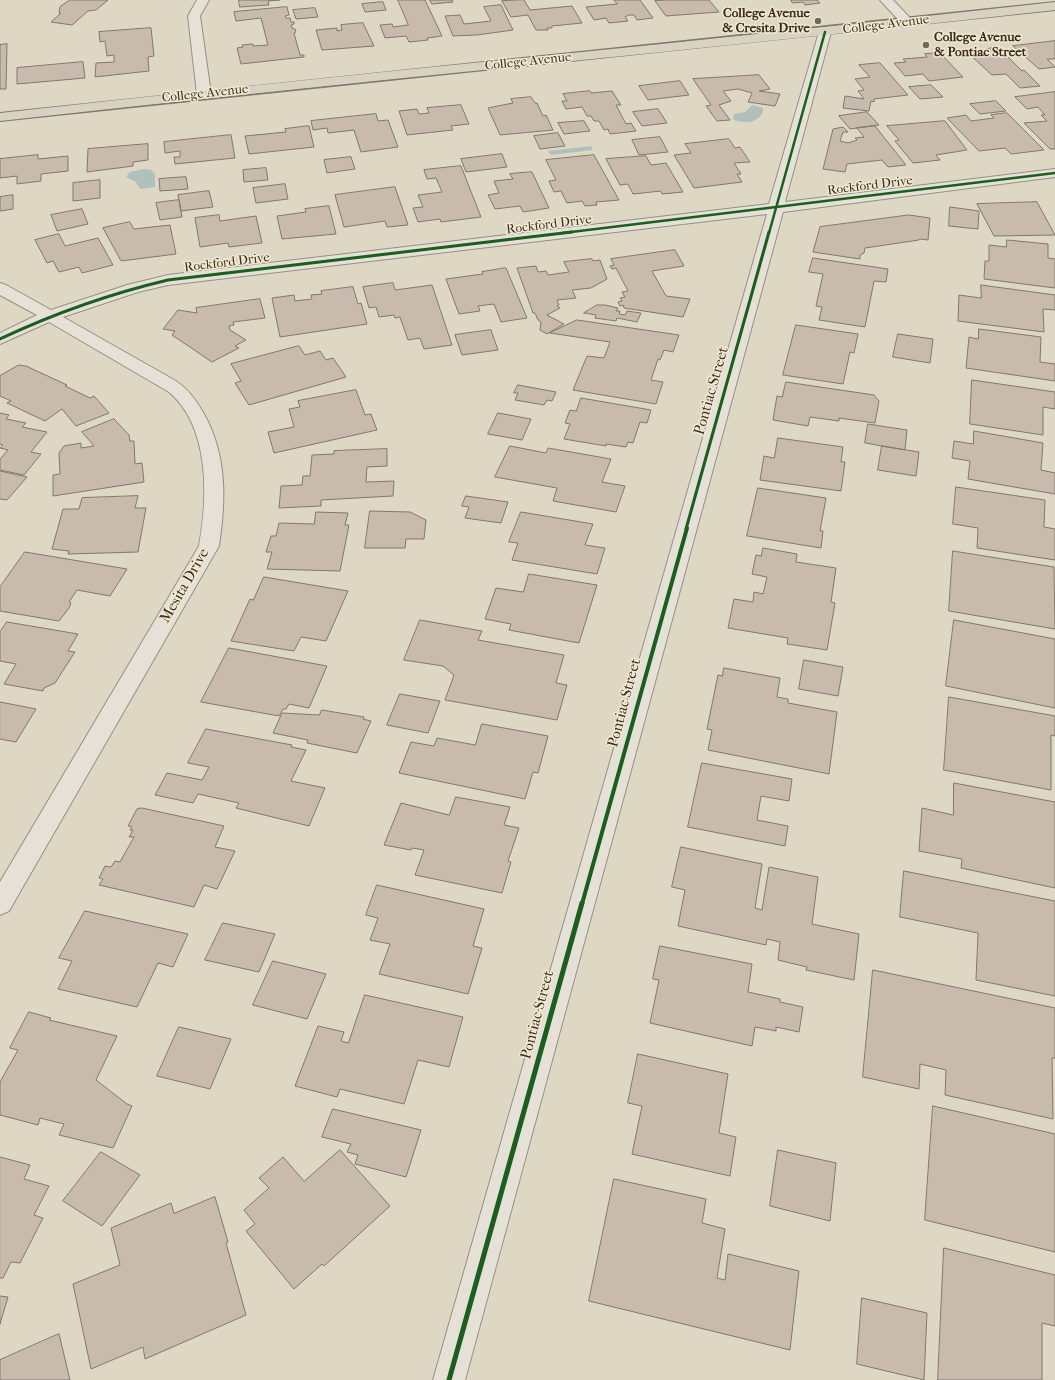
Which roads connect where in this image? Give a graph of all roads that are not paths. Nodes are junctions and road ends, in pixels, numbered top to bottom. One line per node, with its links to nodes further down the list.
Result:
1 (203, 0): 6 (street)
2 (886, 0): 4 (street)
3 (1055, 6): 4 (main road, College Avenue)
4 (907, 22): 5 (main road, College Avenue)
5 (825, 32): 6 (main road, College Avenue); 9 (street, Pontiac Street)
6 (204, 94): 7 (main road, College Avenue)
7 (0, 117)
8 (1054, 173): 9 (street, Rockford Drive)
9 (775, 208): 11 (street, Rockford Drive); 14 (street, Pontiac Street)
10 (0, 288): 11 (street, Mesita Drive)
11 (49, 316): 12 (street, Rockford Drive); 13 (street, Mesita Drive)
12 (0, 339)
13 (0, 904)
14 (448, 1380)

